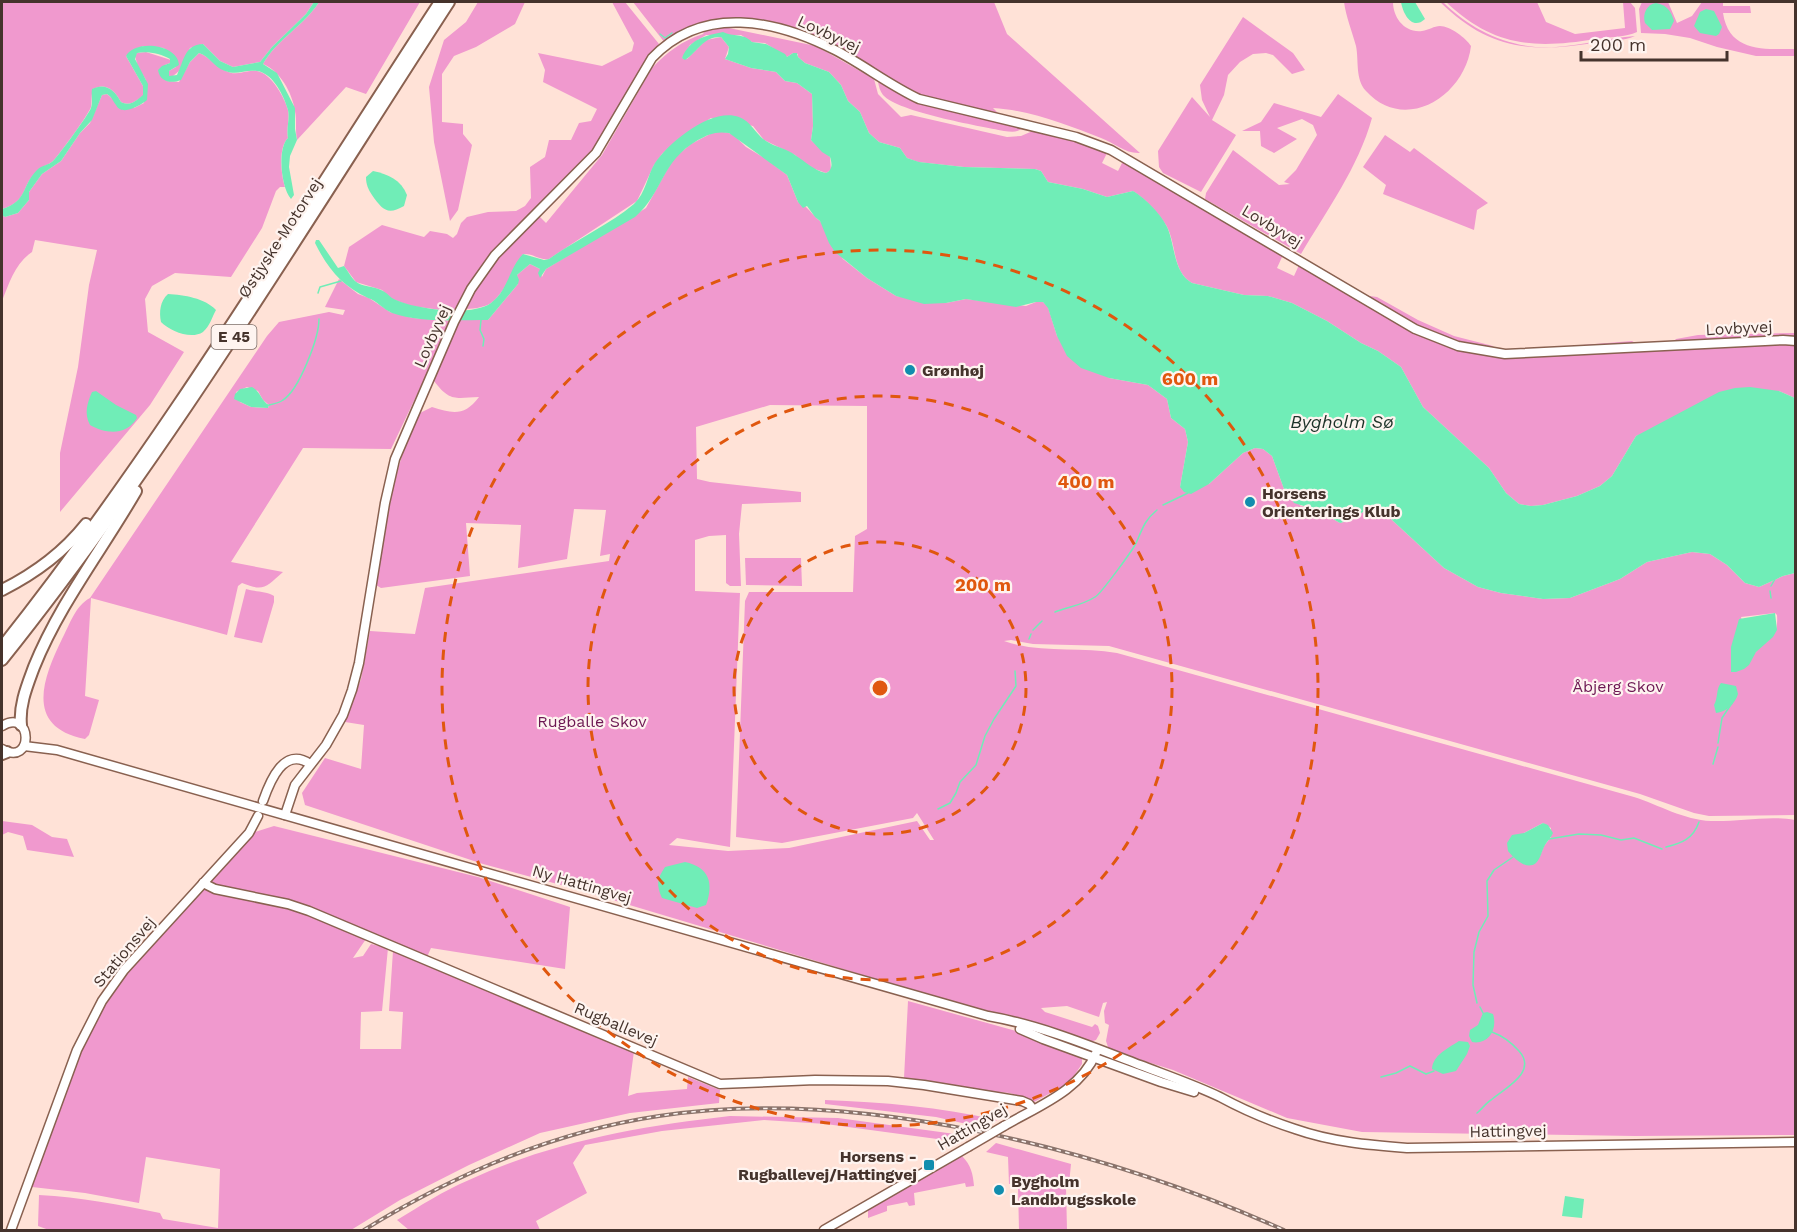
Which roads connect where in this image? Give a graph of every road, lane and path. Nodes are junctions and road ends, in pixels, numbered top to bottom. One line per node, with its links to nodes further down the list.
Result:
1 (440, 2): 4 (highway, Østjyske Motorvej / E 45)
2 (449, 2): 4 (highway, Østjyske Motorvej / E 45)
3 (1796, 341): 14 (street, Lovbyvej)
4 (145, 461): 5 (highway); 6 (highway, Østjyske Motorvej / E 45); 7 (highway, Østjyske Motorvej / E 45); 9 (highway)
5 (2, 590)
6 (2, 646)
7 (2, 660)
8 (3, 724): 9 (street)
9 (21, 725): 10 (street)
10 (27, 736): 11 (street); 12 (street, Ny Hattingvej)
11 (24, 746): 12 (street, Ny Hattingvej); 13 (street)
12 (57, 750): 16 (street, Ny Hattingvej)
13 (3, 752)
14 (310, 764): 15 (street); 16 (street, Lovbyvej)
15 (262, 801)
16 (285, 815): 19 (street, Ny Hattingvej)
17 (258, 816): 18 (street, Stationsvej)
18 (203, 883): 22 (street, Rugballevej); 24 (street, Stationsvej)
19 (988, 1016): 20 (street, Hattingvej)
20 (1096, 1053): 21 (street, Hattingvej); 21 (street, Hattingvej); 22 (street, Hattingvej)
21 (1228, 1102): 23 (street, Hattingvej)
22 (1033, 1109): 25 (street, Hattingvej, bridge)
23 (1796, 1142)
24 (11, 1230)
25 (824, 1230)

